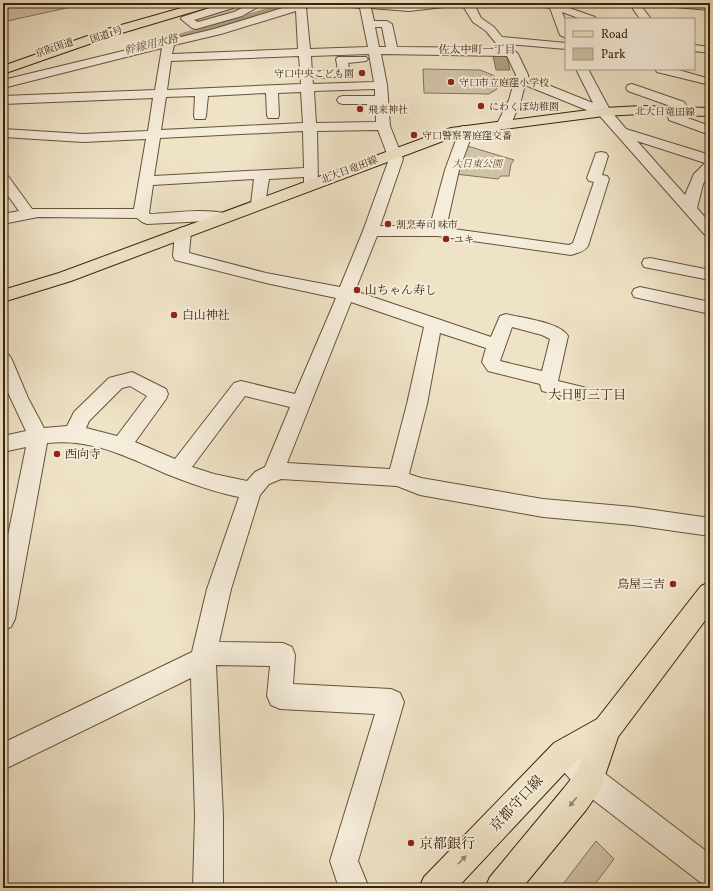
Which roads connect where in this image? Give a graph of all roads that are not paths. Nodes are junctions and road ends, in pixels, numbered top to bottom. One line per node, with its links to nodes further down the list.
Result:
1 (180, 3): 19 (main road, 京阪国道)
2 (197, 3): 36 (main road, 京阪国道)
3 (212, 3): 38 (main road, 国道1号)
4 (230, 3): 5 (street)
5 (260, 3)
6 (341, 3): 14 (street)
7 (453, 3): 16 (street)
8 (467, 3): 9 (street); 25 (street)
9 (488, 3)
10 (537, 3): 17 (street)
11 (634, 3): 21 (street)
12 (664, 3): 18 (street)
13 (305, 5): 26 (street); 32 (street)
14 (365, 5): 15 (street); 22 (street)
15 (395, 5): 16 (street)
16 (422, 5)
17 (554, 6): 20 (street); 24 (street)
18 (710, 7)
19 (128, 18): 23 (main road); 35 (main road, 京阪国道)
20 (588, 18)
21 (645, 18)
22 (369, 24): 29 (street); 33 (street)
23 (83, 29)
24 (565, 33)
25 (500, 40): 27 (street); 31 (street)
26 (169, 43): 34 (street); 44 (street)
27 (565, 46)
28 (695, 48): 30 (street)
29 (392, 50): 31 (street); 33 (street)
30 (710, 50)
31 (508, 52): 42 (street)
32 (304, 53): 33 (street); 34 (street); 41 (street)
33 (375, 54): 41 (street); 45 (street)
34 (166, 58): 50 (street)
35 (3, 60)
36 (3, 65)
37 (695, 68): 43 (street)
38 (3, 70)
39 (583, 70): 55 (street)
40 (664, 70): 43 (street)
41 (306, 74): 46 (street)
42 (522, 79): 55 (street); 59 (street)
43 (709, 83)
44 (3, 84)
45 (381, 85): 46 (street); 53 (street)
46 (307, 88): 48 (street); 61 (street)
47 (632, 88): 54 (street)
48 (272, 89): 49 (street); 57 (street)
49 (202, 92): 50 (street); 58 (street)
50 (159, 94): 51 (street); 66 (street)
51 (3, 100)
52 (343, 100): 53 (street)
53 (382, 100): 60 (street)
54 (679, 111): 55 (main road, 北大日竜田線); 56 (main road, 北大日竜田線); 63 (street)
55 (604, 112): 59 (main road, 北大日竜田線); 64 (street)
56 (710, 112)
57 (273, 115)
58 (200, 116)
59 (504, 124): 62 (main road, 北大日竜田線)
60 (383, 126): 61 (street); 67 (street)
61 (310, 127): 66 (street); 72 (street)
62 (466, 129): 67 (main road, 北大日竜田線); 83 (street)
63 (710, 131)
64 (622, 132): 69 (street); 76 (street)
65 (3, 133): 66 (street)
66 (154, 135): 74 (street)
67 (395, 152): 72 (main road, 北大日竜田線); 81 (street)
68 (601, 156): 83 (street)
69 (710, 160)
70 (710, 166): 76 (street)
71 (262, 175): 72 (street); 74 (street); 75 (street)
72 (311, 178): 75 (main road, 北大日竜田線)
73 (3, 179): 77 (street)
74 (146, 181): 78 (street)
75 (258, 204): 79 (main road, 北大日竜田線)
76 (689, 208): 84 (street)
77 (28, 214): 78 (street); 80 (street)
78 (140, 214): 79 (street)
79 (223, 217): 82 (main road, 北大日竜田線)
80 (3, 219)
81 (371, 230): 83 (street); 88 (street)
82 (183, 232): 88 (street); 89 (main road, 北大日竜田線)
83 (437, 232)
84 (710, 232)
85 (650, 263): 86 (street)
86 (710, 275)
87 (640, 293): 90 (street)
88 (345, 294): 91 (street); 96 (street)
89 (3, 296)
90 (710, 308)
91 (433, 325): 92 (street); 103 (street)
92 (496, 345): 94 (street); 94 (street)
93 (5, 372): 98 (street)
94 (549, 380): 95 (street)
95 (580, 393)
96 (302, 403): 101 (street); 102 (street)
97 (73, 434): 98 (street); 100 (street); 100 (street)
98 (38, 436): 99 (street); 107 (street)
99 (3, 444)
100 (121, 446): 101 (street)
101 (179, 469): 104 (street)
102 (273, 473): 103 (street); 104 (street)
103 (398, 478): 105 (street)
104 (251, 491): 108 (street)
105 (710, 527)
106 (710, 594): 109 (main road, 京都守口線)
107 (3, 620)
108 (204, 656): 111 (street); 114 (street); 115 (street)
109 (606, 729): 110 (main road, 京都守口線); 112 (main road, 京都守口線)
110 (564, 753): 112 (street); 116 (main road, 京都守口線, one-way to 110)
111 (3, 757)
112 (589, 779): 113 (street); 117 (main road, 京都守口線, one-way to 117)
113 (710, 872)
114 (208, 888)
115 (354, 888)
116 (435, 888)
117 (501, 888)

